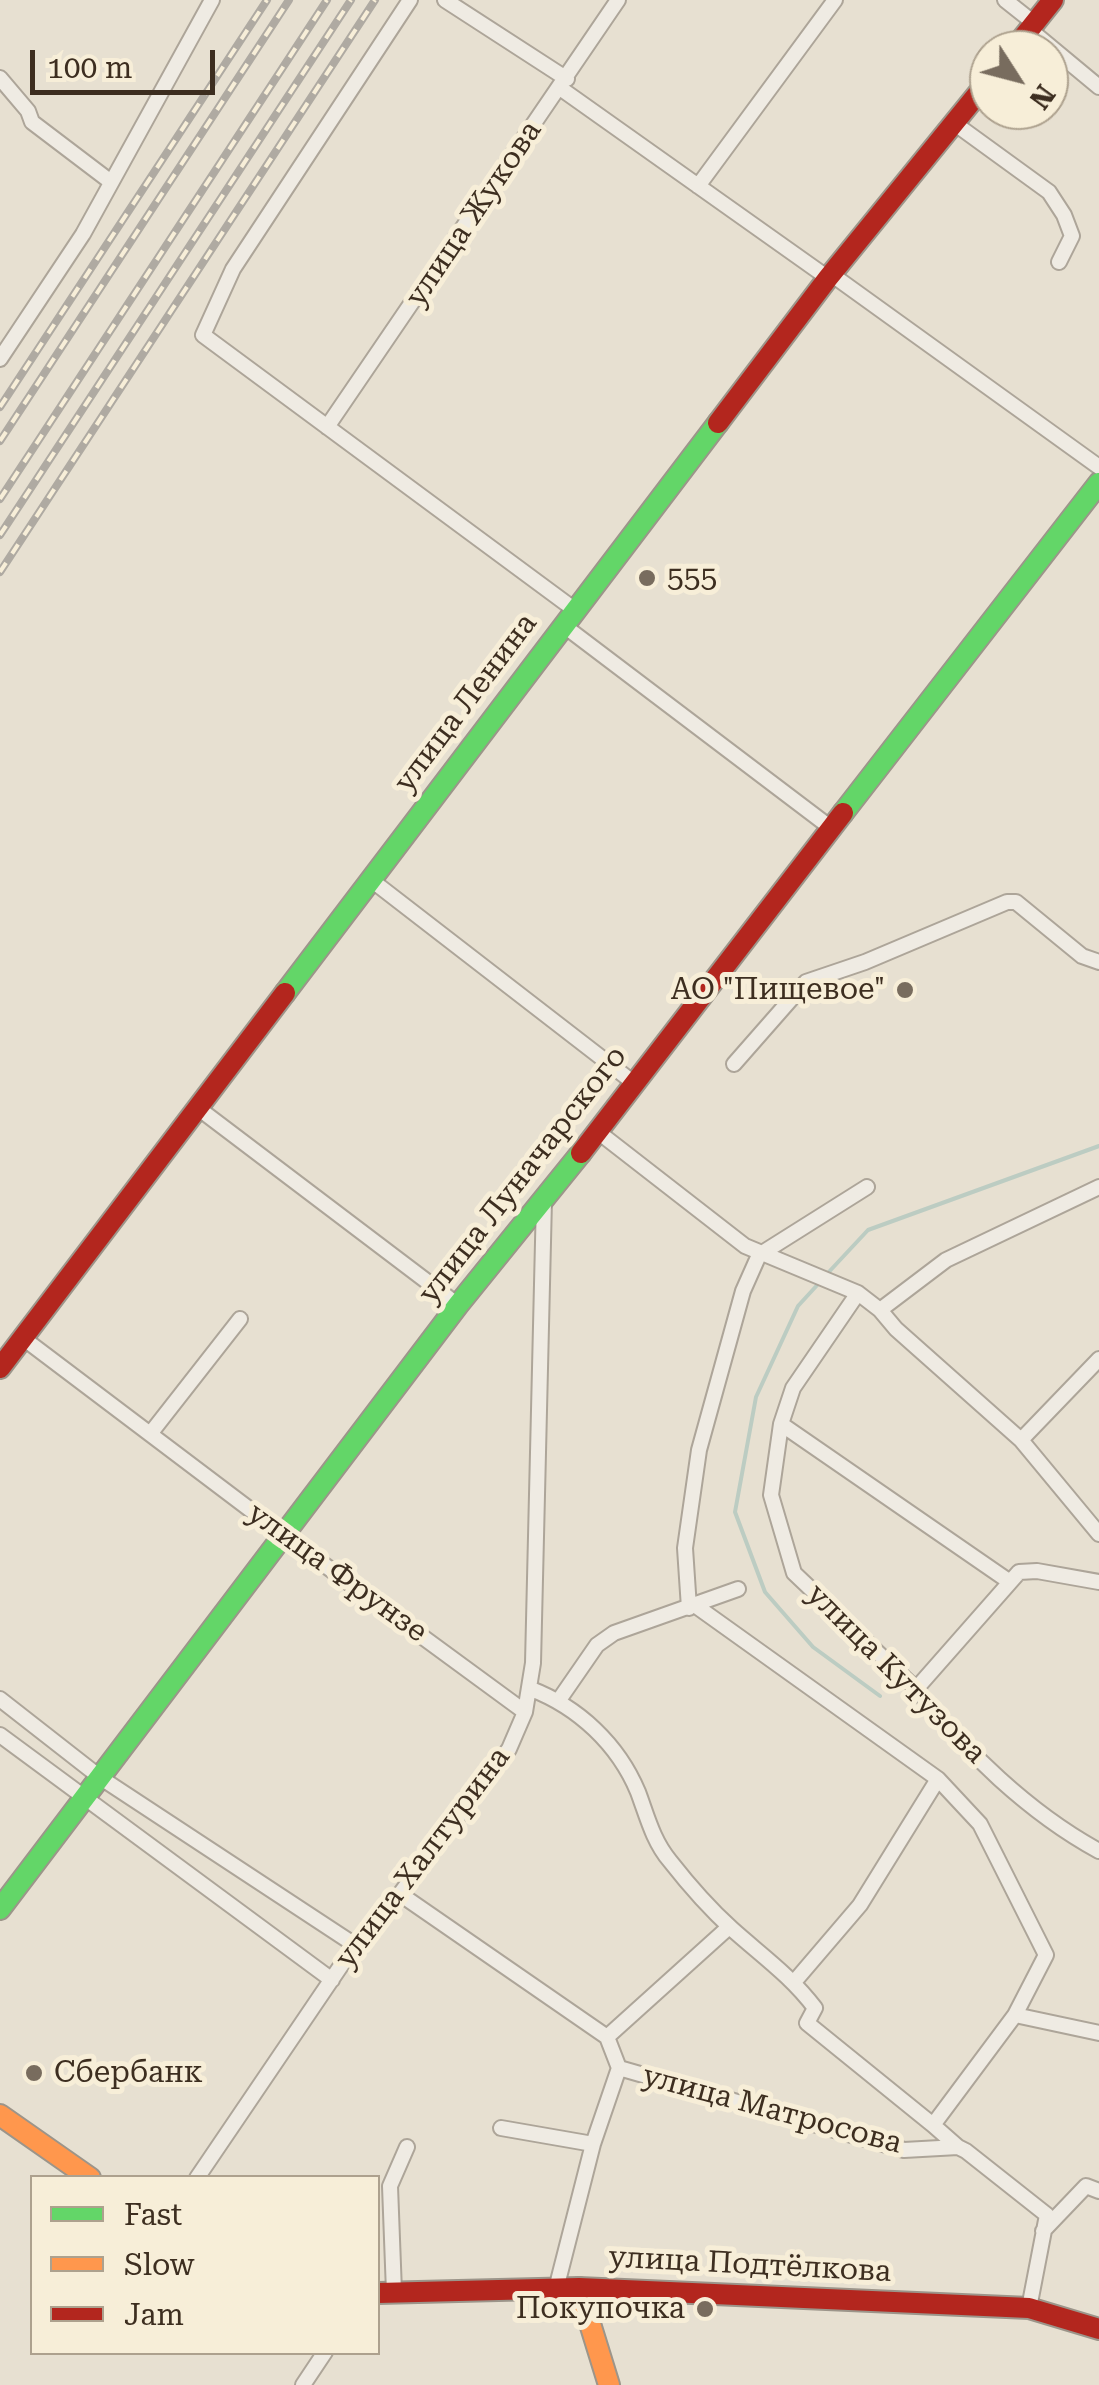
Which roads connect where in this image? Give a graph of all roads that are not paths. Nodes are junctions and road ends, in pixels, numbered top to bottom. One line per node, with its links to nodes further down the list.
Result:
1 (212, 0): 15 (street)
2 (410, 0): 20 (street)
3 (445, 0): 11 (street)
4 (618, 0): 11 (street, улица Жукова)
5 (835, 0): 16 (street)
6 (1005, 0): 8 (street)
7 (1054, 0): 8 (main road)
8 (1032, 26): 9 (main road); 12 (street)
9 (1029, 30)
10 (1, 82): 15 (street)
11 (563, 83): 16 (street); 20 (street, улица Жукова)
12 (1099, 87)
13 (969, 105): 14 (main road, улица Ленина)
14 (954, 123): 17 (street); 18 (main road, улица Ленина)
15 (111, 182): 19 (street)
16 (698, 186): 18 (street)
17 (1059, 262)
18 (829, 276): 21 (street); 23 (main road, улица Ленина)
19 (0, 358)
20 (327, 427): 23 (street)
21 (1099, 468)
22 (1099, 483): 24 (main road, улица Луначарского)
23 (569, 617): 24 (street); 25 (main road, улица Ленина)
24 (831, 828): 28 (main road, улица Луначарского)
25 (370, 879): 28 (street); 29 (main road, улица Ленина)
26 (1099, 962): 27 (street)
27 (734, 1064)
28 (634, 1083): 30 (main road, улица Луначарского)
29 (198, 1108): 36 (street); 39 (main road, улица Ленина)
30 (597, 1131): 33 (main road, улица Луначарского); 34 (street)
31 (867, 1187): 34 (street)
32 (1099, 1187): 37 (street)
33 (544, 1200): 36 (main road, улица Луначарского); 51 (street, улица Халтурина)
34 (759, 1254): 35 (street); 50 (street)
35 (858, 1292): 37 (street); 42 (street, улица Кутузова)
36 (458, 1305): 46 (main road, улица Луначарского)
37 (880, 1310): 44 (street)
38 (240, 1319): 43 (street)
39 (23, 1338): 41 (main road, улица Ленина); 43 (street, улица Фрунзе)
40 (1099, 1360): 44 (street)
41 (0, 1368)
42 (781, 1424): 47 (street); 52 (street, улица Кутузова)
43 (150, 1434): 46 (street, улица Фрунзе)
44 (1021, 1440): 45 (street)
45 (1099, 1534)
46 (285, 1536): 55 (street, улица Фрунзе); 57 (main road, улица Луначарского)
47 (1010, 1582): 48 (street); 52 (street)
48 (1099, 1582)
49 (738, 1589): 50 (street)
50 (692, 1607): 54 (street); 58 (street, улица Кутузова)
51 (530, 1689): 54 (street); 55 (street, улица Халтурина)
52 (916, 1689): 60 (street, улица Кутузова)
53 (0, 1700): 57 (street)
54 (559, 1700): 63 (street)
55 (525, 1712): 61 (street, улица Халтурина)
56 (0, 1735): 59 (street)
57 (101, 1778): 59 (main road, улица Луначарского); 64 (street)
58 (938, 1779): 66 (street); 67 (street, улица Кутузова)
59 (84, 1800): 62 (main road, улица Луначарского); 65 (street)
60 (1099, 1851)
61 (400, 1894): 64 (street, улица Халтурина); 69 (street)
62 (0, 1909)
63 (729, 1927): 66 (street); 69 (street)
64 (355, 1945): 65 (street, улица Халтурина)
65 (332, 1980): 78 (street, улица Халтурина)
66 (795, 1981): 72 (street)
67 (1015, 2016): 68 (street); 72 (street, улица Кутузова)
68 (1099, 2033)
69 (607, 2038): 70 (street)
70 (619, 2068): 74 (street); 75 (street, улица Матросова)
71 (0, 2114): 77 (main road)
72 (933, 2125): 75 (street)
73 (501, 2128): 74 (street)
74 (593, 2144): 82 (street)
75 (958, 2147): 80 (street)
76 (407, 2148): 83 (street, улица Подтёлкова)
77 (86, 2175)
78 (199, 2175)
79 (1099, 2191): 80 (street)
80 (1043, 2231): 84 (street)
81 (580, 2288): 82 (main road, улица Подтёлкова); 84 (main road, улица Подтёлкова); 88 (main road)
82 (556, 2289): 83 (main road, улица Подтёлкова)
83 (386, 2293)
84 (1028, 2308): 85 (main road, улица Подтёлкова)
85 (1099, 2329)
86 (323, 2355): 87 (street)
87 (303, 2385)
88 (609, 2385)

